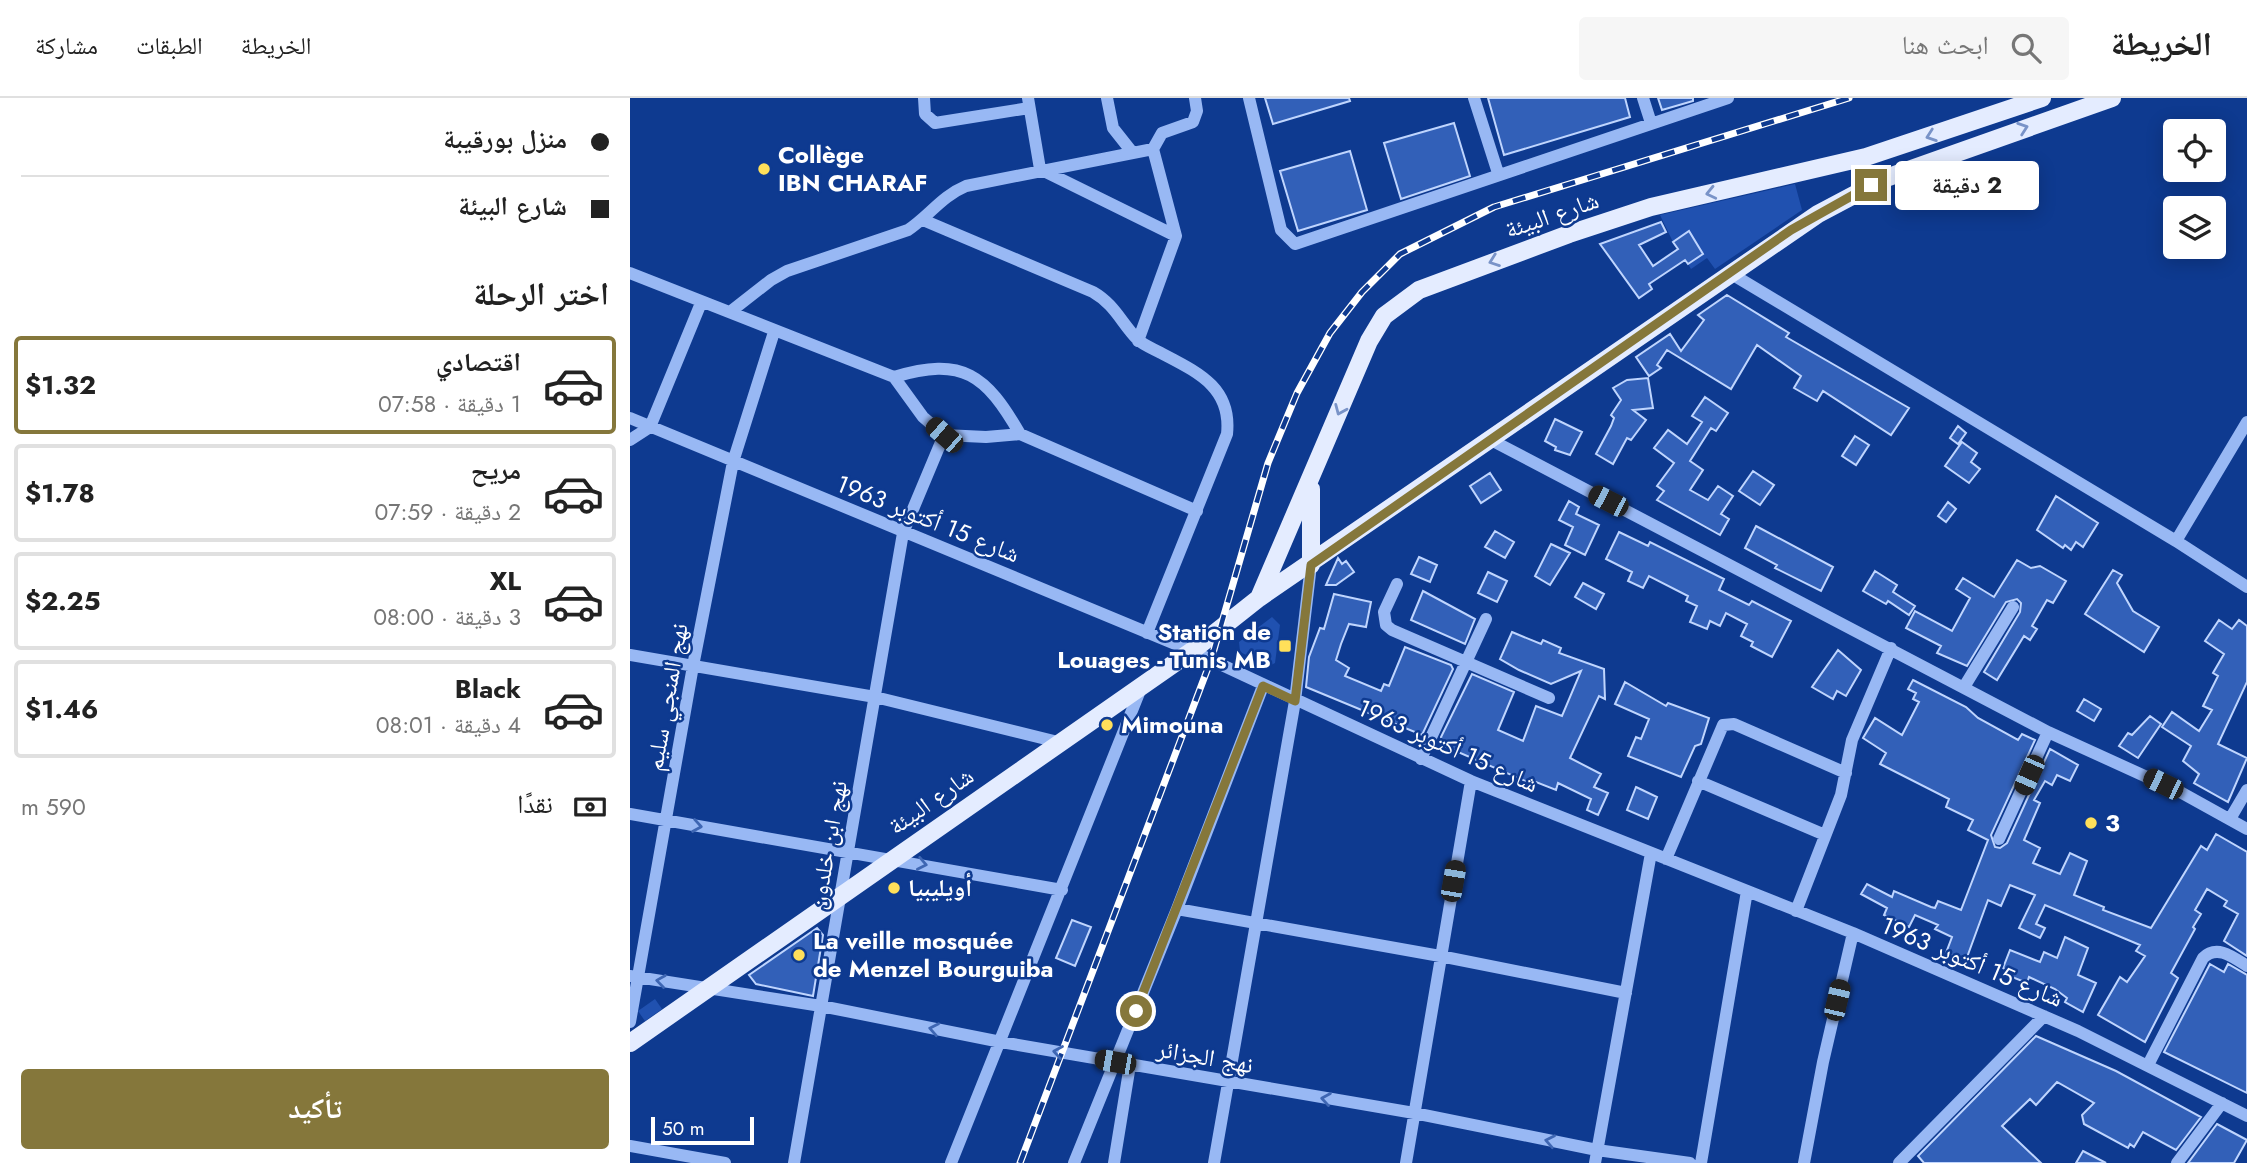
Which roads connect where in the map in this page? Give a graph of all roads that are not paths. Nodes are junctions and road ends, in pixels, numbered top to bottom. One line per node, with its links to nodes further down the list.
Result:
1 (924, 98): 10 (street)
2 (1107, 98): 15 (street)
3 (1195, 98): 14 (street)
4 (1249, 98): 17 (street)
5 (1474, 98): 17 (street)
6 (1643, 98): 11 (street)
7 (1728, 98): 11 (street)
8 (2042, 98): 12 (main road, شارع البيئة)
9 (2112, 98): 13 (main road, شارع البيئة, one-way to 9)
10 (1028, 103): 16 (street)
11 (1651, 123): 17 (street)
12 (1961, 125): 13 (main road); 35 (main road, شارع البيئة, one-way to 35)
13 (1969, 147): 21 (main road, شارع البيئة)
14 (1153, 149): 15 (street); 19 (street)
15 (1132, 152): 16 (street)
16 (1040, 169): 18 (street); 19 (street)
17 (1498, 173)
18 (923, 220): 23 (street); 25 (street)
19 (1176, 236): 25 (street)
20 (630, 273): 22 (street)
21 (1730, 273): 33 (main road, شارع البيئة); 38 (street)
22 (701, 303): 23 (street); 29 (street)
23 (730, 312): 24 (street)
24 (774, 332): 26 (street); 34 (street, نهج المنجي سليم)
25 (1138, 341): 36 (street)
26 (894, 377): 30 (street); 31 (street)
27 (630, 418): 29 (street, شارع 15 أكتوبر 1963)
28 (2247, 422): 38 (street)
29 (650, 427): 32 (street); 34 (street, شارع 15 أكتوبر 1963)
30 (1020, 434): 31 (street); 36 (street)
31 (944, 435): 37 (street, نهج ابن خلدون)
32 (630, 440)
33 (1492, 440): 39 (main road, شارع البيئة); 46 (street)
34 (733, 462): 37 (street, شارع 15 أكتوبر 1963); 50 (street, نهج المنجي سليم)
35 (1312, 475): 39 (main road); 42 (main road, شارع البيئة)
36 (1197, 511): 45 (street)
37 (903, 533): 45 (street, شارع 15 أكتوبر 1963); 54 (street, نهج ابن خلدون)
38 (2176, 541): 41 (street)
39 (1311, 565): 42 (main road, شارع البيئة); 56 (street)
40 (1397, 584): 49 (street)
41 (2247, 587)
42 (1259, 598): 47 (main road, شارع البيئة)
43 (2013, 607): 53 (street)
44 (1486, 619): 49 (street)
45 (1147, 633): 47 (street, شارع 15 أكتوبر 1963)
46 (1891, 648): 53 (street); 60 (street)
47 (1192, 651): 51 (main road, شارع البيئة); 52 (street, شارع 15 أكتوبر 1963)
48 (630, 655): 50 (street)
49 (1466, 662): 55 (street); 59 (street)
50 (693, 666): 54 (street); 66 (street, نهج المنجي سليم)
51 (1142, 684): 58 (main road, شارع البيئة); 74 (street)
52 (1263, 686): 56 (street, شارع 15 أكتوبر 1963); 77 (street)
53 (1964, 687): 57 (street)
54 (875, 697): 58 (street); 70 (street, نهج ابن خلدون)
55 (1549, 698)
56 (1295, 701): 59 (street, شارع 15 أكتوبر 1963); 79 (street)
57 (2048, 732): 65 (street); 69 (street)
58 (1058, 742): 72 (main road, شارع البيئة)
59 (1422, 759): 61 (street, شارع 15 أكتوبر 1963)
60 (1846, 774): 62 (street); 68 (street)
61 (1471, 781): 71 (street, شارع 15 أكتوبر 1963); 81 (street)
62 (1698, 781): 68 (street); 73 (street)
63 (2247, 790): 65 (street)
64 (630, 814): 66 (street)
65 (2230, 819): 67 (street)
66 (666, 821): 70 (street, one-way to 70); 83 (street, نهج المنجي سليم)
67 (2247, 829)
68 (1825, 835): 78 (street)
69 (1999, 839)
70 (848, 852): 72 (street); 76 (street, نهج ابن خلدون)
71 (1651, 853): 73 (street, شارع 15 أكتوبر 1963); 85 (street)
72 (893, 858): 74 (street, one-way to 74); 76 (main road, شارع البيئة)
73 (1666, 859): 75 (street, شارع 15 أكتوبر 1963)
74 (1062, 890): 90 (street)
75 (1747, 891): 78 (street, شارع 15 أكتوبر 1963); 109 (street)
76 (841, 894): 84 (main road, شارع البيئة); 86 (street, نهج ابن خلدون)
77 (1177, 909): 79 (street); 92 (street)
78 (1796, 911): 80 (street, شارع 15 أكتوبر 1963)
79 (1256, 922): 81 (street); 95 (street)
80 (1853, 933): 87 (street, شارع 15 أكتوبر 1963); 110 (street)
81 (1440, 956): 85 (street); 97 (street)
82 (2247, 966): 94 (street)
83 (634, 977): 84 (street, نهج الجزائر, one-way to 83); 88 (street, نهج المنجي سليم)
84 (708, 988): 86 (street, نهج الجزائر); 89 (main road, شارع البيئة)
85 (1626, 993): 100 (street)
86 (821, 1006): 90 (street, نهج الجزائر, one-way to 86); 102 (street, نهج ابن خلدون)
87 (2044, 1016): 94 (street, شارع 15 أكتوبر 1963); 111 (street)
88 (630, 1022): 89 (street)
89 (652, 1027): 91 (main road, شارع البيئة)
90 (1001, 1042): 92 (street, نهج الجزائر, one-way to 90); 103 (street)
91 (630, 1043)
92 (1115, 1062): 93 (street, نهج الجزائر); 104 (street)
93 (1130, 1065): 95 (street, نهج الجزائر); 105 (street)
94 (2148, 1065): 96 (street, شارع 15 أكتوبر 1963)
95 (1228, 1083): 97 (street, نهج الجزائر, one-way to 95); 106 (street)
96 (2222, 1103): 98 (street, شارع 15 أكتوبر 1963); 112 (street)
97 (1414, 1113): 100 (street, نهج الجزائر, one-way to 97); 107 (street)
98 (2247, 1116)
99 (630, 1146): 101 (street)
100 (1596, 1157): 108 (street, نهج الجزائر)
101 (725, 1163)
102 (794, 1163)
103 (951, 1163)
104 (1074, 1163)
105 (1114, 1163)
106 (1214, 1163)
107 (1406, 1163)
108 (1690, 1163)
109 (1701, 1163)
110 (1804, 1163)
111 (1899, 1163)
112 (2177, 1163)

